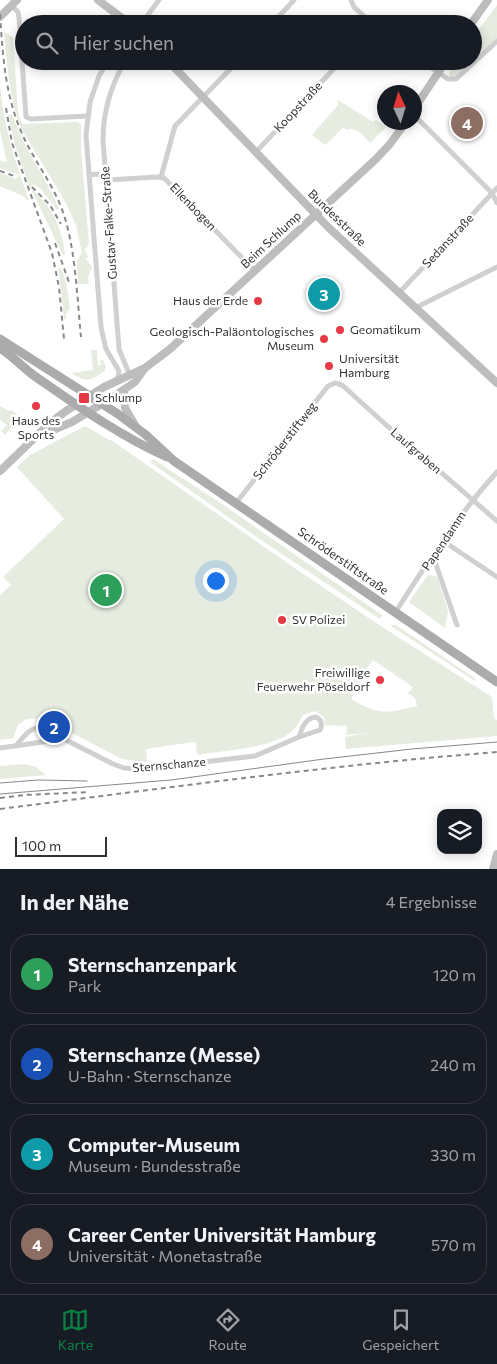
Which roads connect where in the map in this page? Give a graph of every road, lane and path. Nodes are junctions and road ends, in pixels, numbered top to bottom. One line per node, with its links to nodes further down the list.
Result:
1 (98, 0): 8 (main road)
2 (158, 0): 9 (street)
3 (294, 0): 10 (street)
4 (488, 0): 12 (main road)
5 (352, 1): 11 (street)
6 (14, 3): 7 (street); 13 (main road)
7 (19, 15)
8 (118, 15)
9 (147, 15)
10 (280, 15)
11 (362, 15)
12 (477, 15)
13 (0, 17)
14 (497, 41): 15 (street)
15 (482, 55)
16 (23, 70): 28 (street)
17 (104, 70): 28 (street, Gustav-Falke-Straße)
18 (121, 70): 34 (street, Gustav-Falke-Straße)
19 (176, 70): 27 (main road, Bundesstraße)
20 (229, 70): 27 (street)
21 (333, 70): 31 (street, Koopstraße)
22 (434, 70): 25 (street)
23 (440, 70): 25 (main road)
24 (466, 70): 25 (street)
25 (438, 73): 26 (main road)
26 (422, 98)
27 (202, 99): 31 (main road, Bundesstraße); 33 (street)
28 (87, 116): 32 (street, Gustav-Falke-Straße)
29 (422, 123): 36 (street)
30 (400, 130): 38 (main road, Beim Schlump)
31 (255, 153): 38 (main road, Bundesstraße)
32 (89, 175): 34 (street, Ellenbogen); 47 (street, Gustav-Falke-Straße)
33 (161, 177): 34 (street, Ellenbogen); 40 (street, Ellenbogen)
34 (106, 180): 46 (street, Gustav-Falke-Straße)
35 (497, 188): 36 (street, Sedanstraße)
36 (492, 193): 37 (street); 41 (street, Sedanstraße)
37 (497, 202)
38 (316, 215): 40 (main road, Beim Schlump); 41 (main road, Bundesstraße)
39 (497, 266): 42 (street)
40 (255, 271): 45 (main road, Beim Schlump)
41 (399, 293): 42 (main road, Bundesstraße)
42 (415, 308): 49 (main road, Bundesstraße)
43 (0, 339): 51 (main road, Schröderstiftstraße)
44 (0, 348): 52 (main road, Schröderstiftstraße)
45 (146, 368): 46 (main road, Beim Schlump); 50 (main road, Beim Schlump)
46 (129, 374): 47 (main road, Beim Schlump); 50 (street, Gustav-Falke-Straße)
47 (115, 382): 51 (main road, Beim Schlump)
48 (335, 383): 60 (street, Laufgraben); 61 (street, Schröderstiftweg)
49 (497, 383)
50 (126, 388): 53 (main road, Beim Schlump); 55 (main road)
51 (89, 396): 52 (main road, Beim Schlump); 53 (main road, Schröderstiftstraße)
52 (76, 404): 54 (main road, Schröderstiftstraße); 56 (main road, Beim Schlump)
53 (102, 404): 54 (main road, Beim Schlump); 55 (main road, Schröderstiftstraße)
54 (88, 412): 56 (main road, Beim Schlump); 57 (main road, Schröderstiftstraße)
55 (136, 428): 57 (main road, Schröderstiftstraße)
56 (38, 436): 58 (main road, Beim Schlump)
57 (174, 461): 61 (main road, Schröderstiftstraße)
58 (0, 471)
59 (497, 472): 60 (street, Papendamm)
60 (472, 499): 62 (street, Laufgraben); 63 (street, Papendamm)
61 (236, 503): 66 (main road, Schröderstiftstraße)
62 (497, 521)
63 (442, 541): 64 (street, Papendamm); 65 (street)
64 (433, 556): 66 (street, Papendamm); 67 (street)
65 (497, 577)
66 (395, 613): 68 (main road, Schröderstiftstraße)
67 (457, 625)
68 (497, 682)
69 (299, 737): 69 (street, Sternschanze); 70 (street, Sternschanze)
70 (42, 741): 71 (street, Sternschanze); 71 (street)
71 (16, 746): 72 (street, Sternschanze)
72 (0, 748)
73 (497, 854): 74 (main road)
74 (493, 869)

